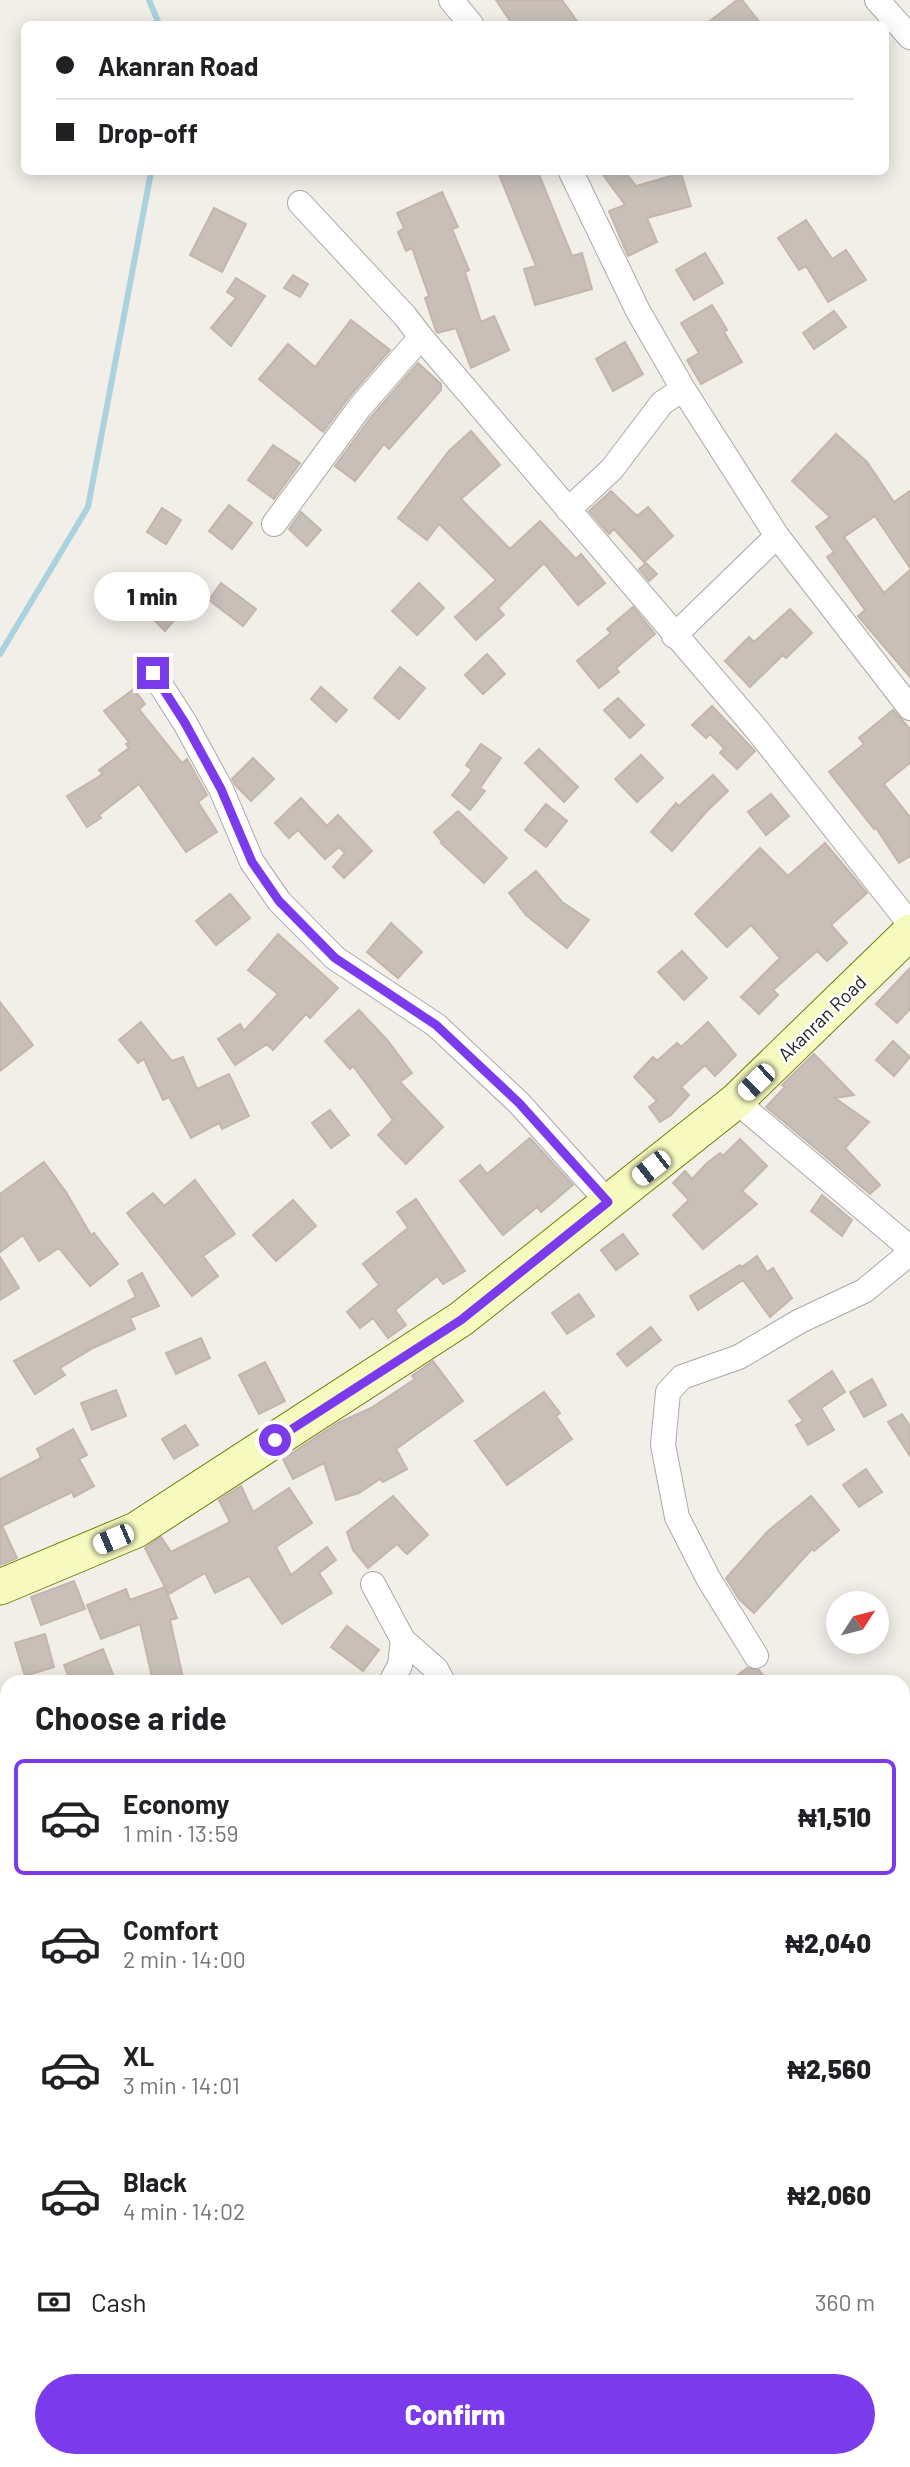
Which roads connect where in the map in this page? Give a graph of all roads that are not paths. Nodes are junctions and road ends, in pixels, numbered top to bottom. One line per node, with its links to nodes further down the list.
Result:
1 (452, 0): 3 (street)
2 (877, 0): 4 (street)
3 (469, 21)
4 (910, 37)
5 (572, 175): 8 (street)
6 (300, 203): 7 (street)
7 (421, 337): 9 (street); 10 (street)
8 (683, 389): 9 (street); 11 (street)
9 (568, 510): 12 (street)
10 (274, 524)
11 (776, 536): 12 (street); 14 (street)
12 (674, 636): 15 (street)
13 (153, 673): 18 (street)
14 (910, 708)
15 (910, 924)
16 (910, 932): 17 (main road, Akanran Road)
17 (736, 1101): 18 (main road, Akanran Road); 19 (street)
18 (608, 1202): 21 (main road, Akanran Road)
19 (910, 1251): 23 (street)
20 (373, 1584): 22 (street)
21 (0, 1587)
22 (402, 1640): 24 (street); 25 (street)
23 (756, 1656)
24 (395, 1675)
25 (439, 1675)

